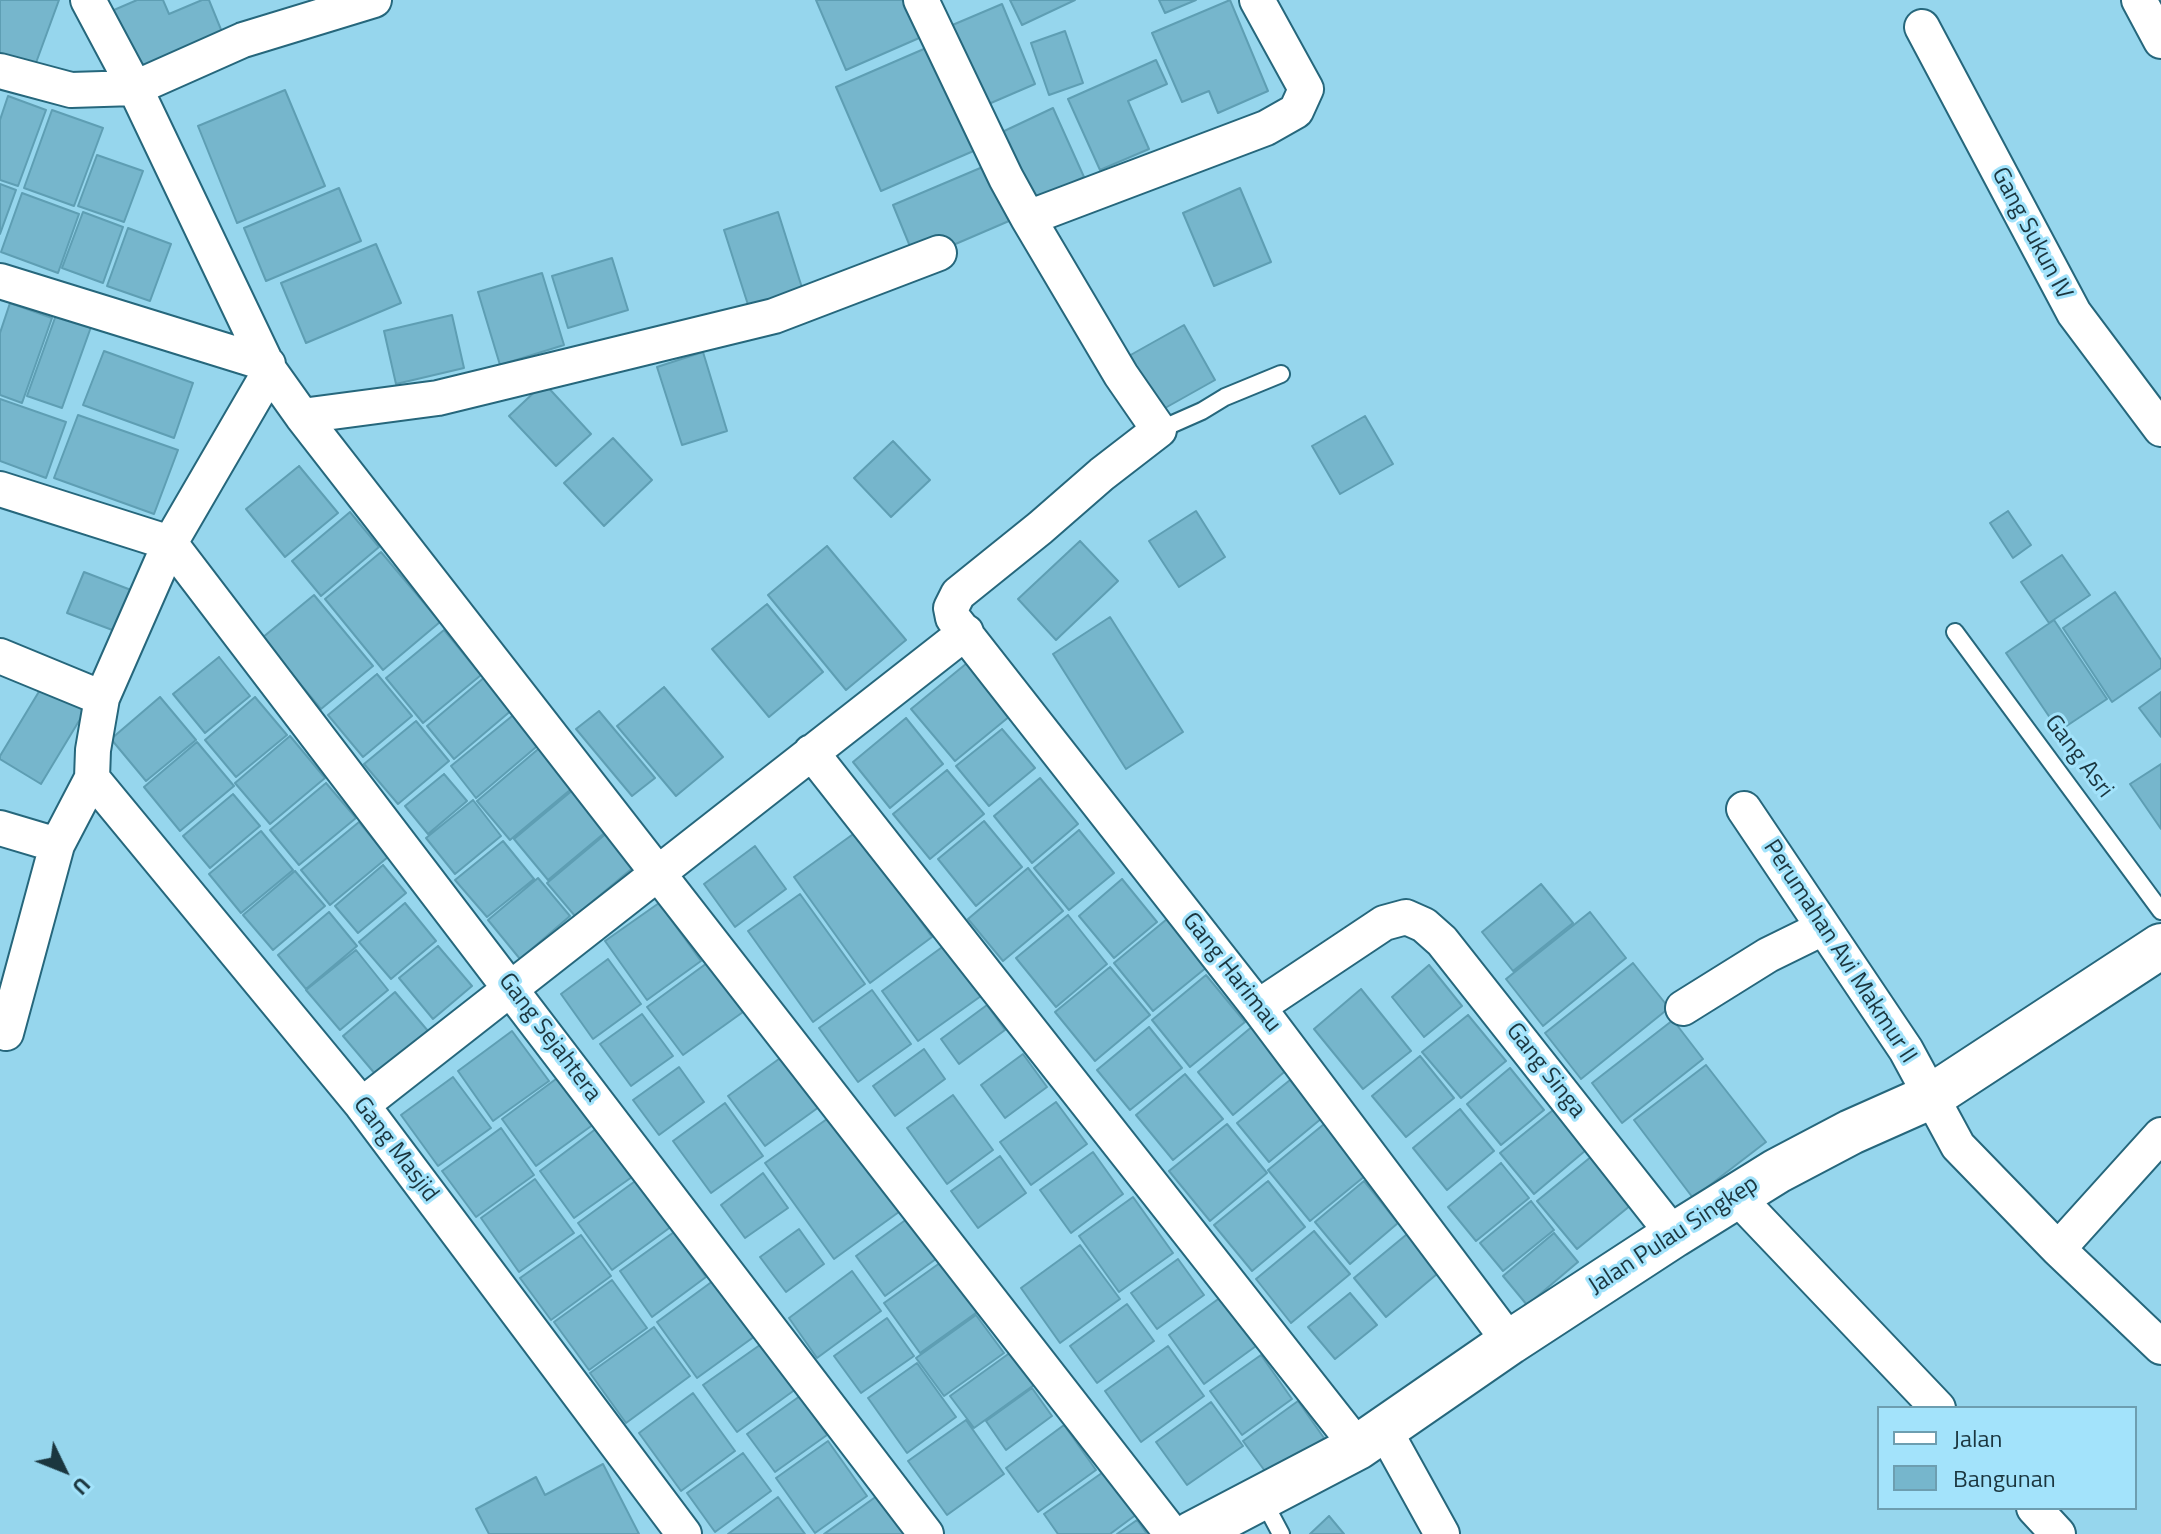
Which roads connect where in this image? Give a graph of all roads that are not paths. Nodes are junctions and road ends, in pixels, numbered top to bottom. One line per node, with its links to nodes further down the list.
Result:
1 (88, 0): 9 (street)
2 (374, 0): 9 (street)
3 (921, 0): 10 (street)
4 (1257, 0): 10 (street)
5 (2139, 0): 7 (street)
6 (1922, 27): 16 (street, Gang Sukun IV)
7 (2161, 41)
8 (0, 71): 9 (street)
9 (135, 88): 13 (street)
10 (1028, 218): 17 (street)
11 (939, 253): 15 (street)
12 (0, 281): 13 (street)
13 (269, 367): 15 (street); 19 (street)
14 (1281, 374): 17 (lane)
15 (302, 416): 29 (street)
16 (2161, 429)
17 (1159, 430): 20 (street)
18 (0, 489): 19 (street)
19 (170, 543): 23 (street); 33 (street, Gang Sejahtera)
20 (958, 620): 24 (street); 34 (street, Gang Harimau)
21 (1955, 632): 30 (lane, Gang Asri)
22 (0, 656): 23 (street)
23 (102, 698): 25 (street)
24 (811, 752): 29 (street); 46 (street)
25 (92, 778): 28 (street); 38 (street, Gang Masjid)
26 (1744, 809): 31 (street, Perumahan Avi Makmur II)
27 (0, 828): 28 (street)
28 (57, 845): 36 (street)
29 (658, 871): 33 (street); 51 (street)
30 (2161, 911)
31 (1823, 928): 35 (street); 37 (street, Perumahan Avi Makmur II)
32 (2161, 946): 37 (street, Jalan Pulau Singkep)
33 (510, 987): 38 (street); 50 (street, Gang Sejahtera)
34 (1258, 1007): 41 (street, Gang Singa); 43 (street, Gang Harimau)
35 (1683, 1008)
36 (0, 1031)
37 (1932, 1096): 40 (street, Jalan Pulau Singkep); 42 (street, Perumahan Avi Makmur II)
38 (362, 1105): 49 (street, Gang Masjid)
39 (2161, 1135): 42 (street)
40 (1736, 1196): 41 (street, Jalan Pulau Singkep); 45 (street)
41 (1674, 1235): 43 (street, Jalan Pulau Singkep)
42 (2058, 1249): 44 (street, Perumahan Avi Makmur II)
43 (1510, 1342): 46 (street, Jalan Pulau Singkep)
44 (2161, 1347)
45 (1936, 1406)
46 (1371, 1439): 48 (street, Jalan Pulau Singkep); 53 (street)
47 (2036, 1510): 54 (street)
48 (1271, 1516): 52 (street, Jalan Pulau Singkep)
49 (684, 1534)
50 (926, 1534)
51 (1172, 1534)
52 (1192, 1534)
53 (1442, 1534)
54 (2058, 1534)

